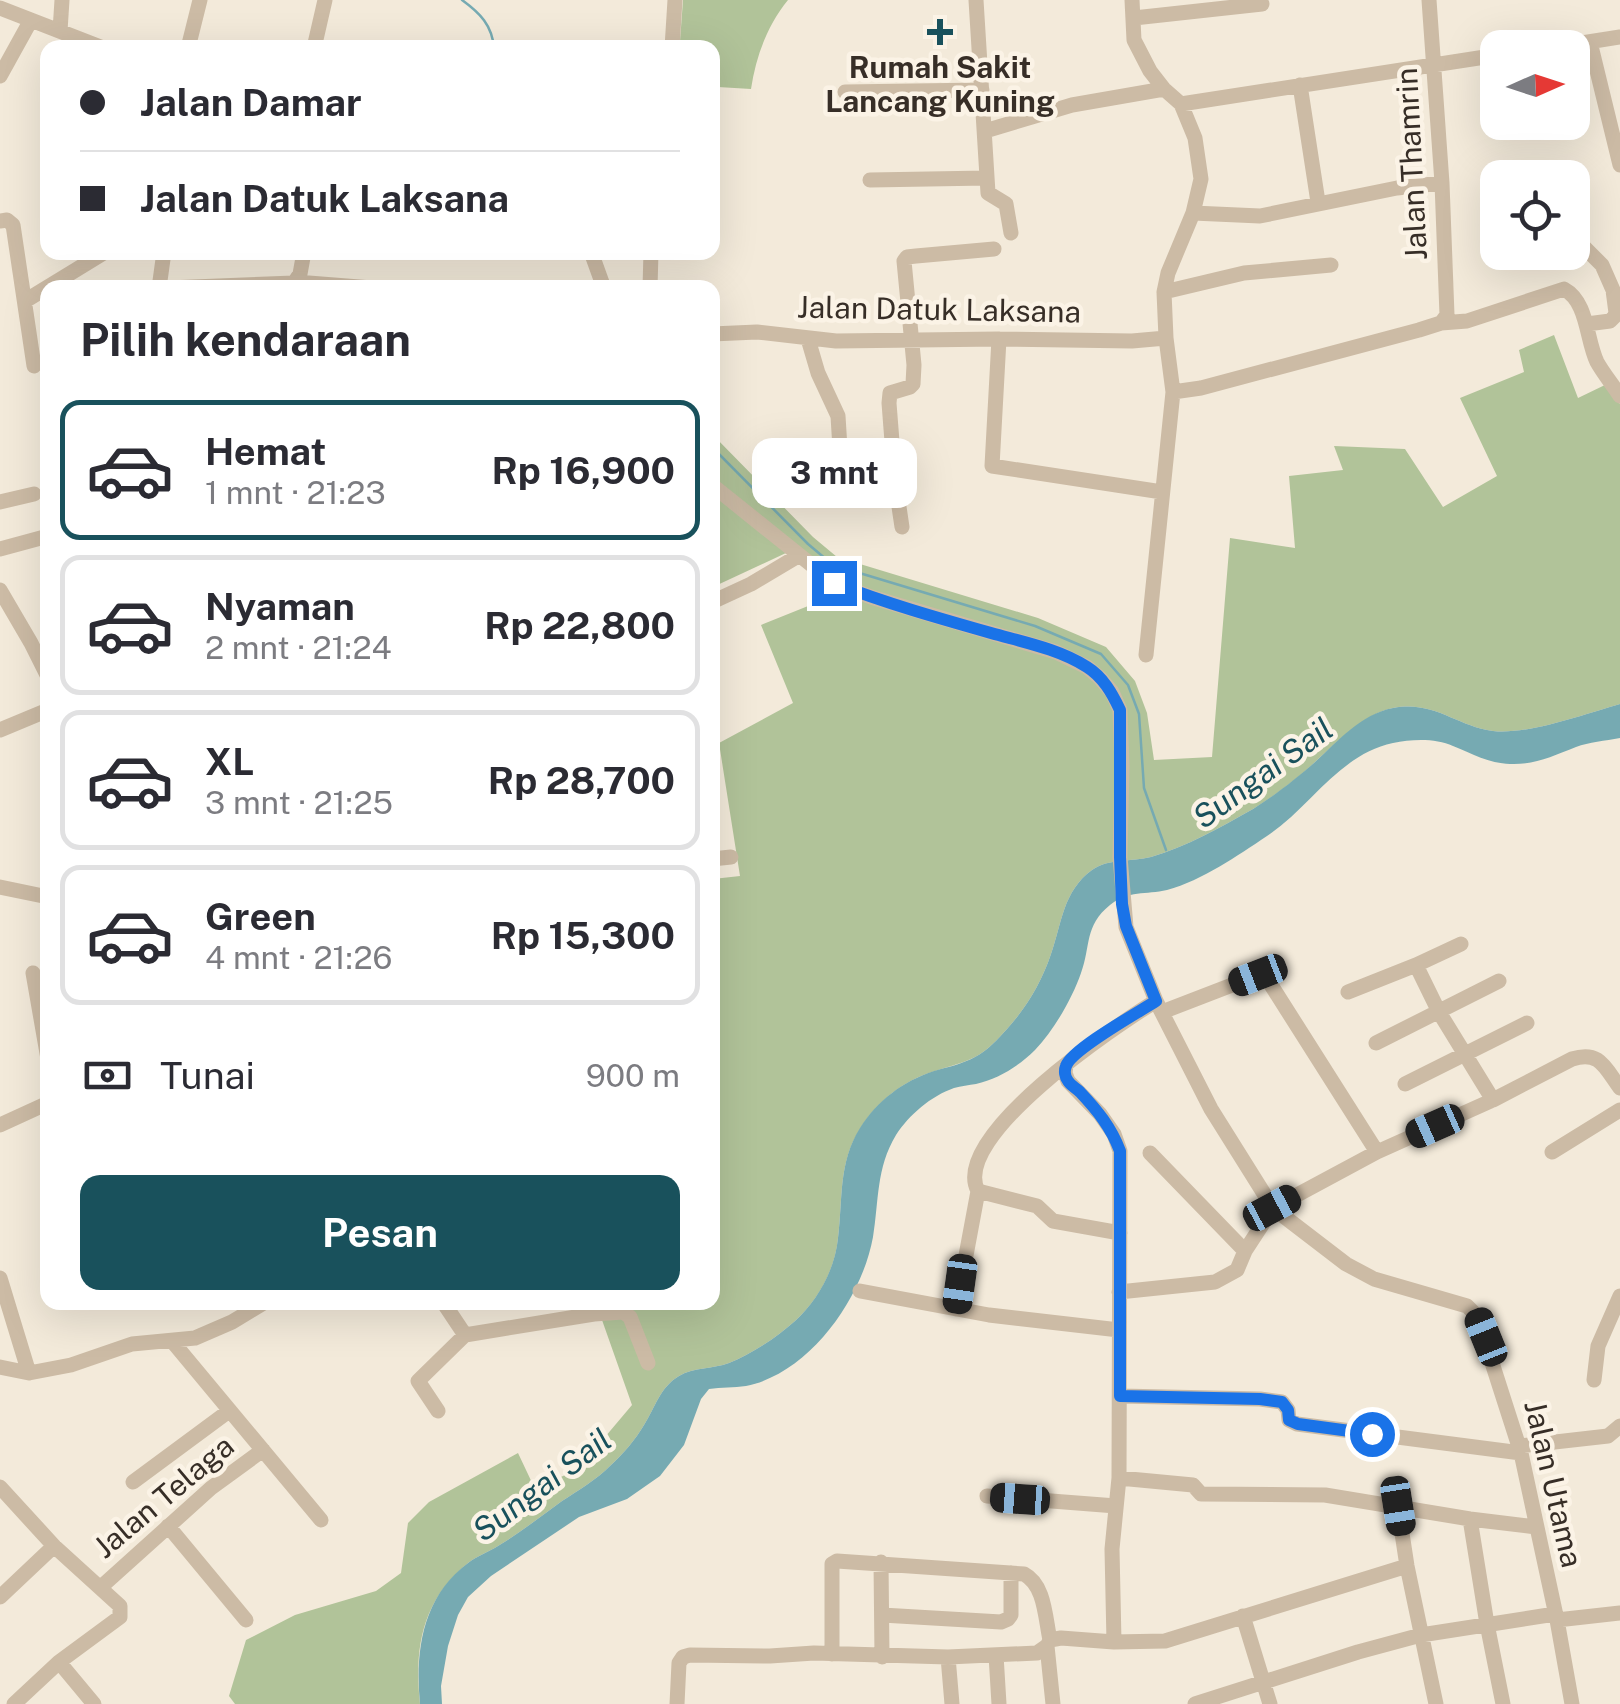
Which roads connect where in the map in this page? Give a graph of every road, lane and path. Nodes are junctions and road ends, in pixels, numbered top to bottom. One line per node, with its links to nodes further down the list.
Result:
1 (62, 0): 12 (street)
2 (200, 0): 15 (street)
3 (325, 0): 16 (street)
4 (675, 0): 17 (street)
5 (976, 0): 24 (street)
6 (1132, 0): 10 (street)
7 (1429, 0): 20 (street, Jalan Thamrin)
8 (1262, 4): 10 (street)
9 (0, 8): 11 (street)
10 (1134, 18): 23 (street)
11 (31, 20): 12 (street); 21 (street)
12 (60, 31): 14 (street)
13 (1620, 37): 18 (street)
14 (82, 40)
15 (190, 40)
16 (316, 40)
17 (672, 40)
18 (1590, 42): 28 (street)
19 (1480, 58): 20 (street)
20 (1434, 64): 22 (street); 31 (street, Jalan Thamrin)
21 (0, 76)
22 (1300, 85): 26 (street); 32 (street)
23 (1164, 89): 26 (street); 27 (street)
24 (982, 90): 25 (street); 27 (street)
25 (845, 92)
26 (1182, 104): 33 (street)
27 (985, 131): 29 (street)
28 (1620, 165)
29 (987, 178): 30 (street); 35 (street)
30 (870, 180)
31 (1442, 183): 32 (street); 44 (street, Jalan Thamrin)
32 (1318, 202): 33 (street)
33 (1193, 213): 42 (street)
34 (0, 220): 43 (street)
35 (1012, 233)
36 (994, 250): 50 (street)
37 (1590, 253): 45 (street)
38 (92, 260): 40 (street)
39 (1330, 265): 42 (street)
40 (58, 280)
41 (40, 291): 43 (street)
42 (1164, 292): 47 (street)
43 (25, 300): 51 (street)
44 (1441, 323): 45 (street); 52 (street)
45 (1587, 324): 53 (street)
46 (720, 334): 49 (street, Jalan Datuk Laksana)
47 (1166, 338): 48 (street, Jalan Datuk Laksana); 52 (street)
48 (998, 339): 50 (street, Jalan Datuk Laksana); 55 (street)
49 (808, 340): 50 (street, Jalan Datuk Laksana); 57 (street)
50 (911, 342): 59 (street)
51 (34, 366)
52 (1173, 392): 55 (street)
53 (1620, 396)
54 (720, 492): 62 (street)
55 (1162, 492): 65 (street)
56 (34, 494): 58 (street)
57 (843, 498)
58 (0, 502)
59 (902, 527)
60 (40, 538): 61 (street)
61 (0, 548)
62 (798, 556): 64 (street); 78 (street, Jalan Utama)
63 (0, 590): 66 (street)
64 (720, 598)
65 (1146, 655)
66 (40, 660)
67 (40, 713): 68 (street)
68 (0, 730)
69 (731, 857): 70 (street)
70 (720, 858)
71 (0, 887): 72 (street)
72 (40, 895)
73 (1461, 944): 74 (street)
74 (1416, 965): 77 (street); 79 (street)
75 (33, 973): 80 (street)
76 (1499, 981): 79 (street)
77 (1348, 992)
78 (1159, 1006): 84 (street); 91 (street); 95 (street, Jalan Utama)
79 (1439, 1012): 82 (street); 83 (street)
80 (40, 1013)
81 (1527, 1023): 83 (street)
82 (1376, 1043)
83 (1465, 1054): 85 (street); 87 (street)
84 (1066, 1064): 94 (street); 96 (street)
85 (1405, 1084)
86 (1620, 1088): 87 (street)
87 (1493, 1100): 91 (street)
88 (40, 1107): 90 (street)
89 (1620, 1110): 92 (street)
90 (0, 1125)
91 (1378, 1152): 95 (street)
92 (1552, 1152)
93 (1150, 1153): 97 (street)
94 (978, 1191): 96 (street); 102 (street)
95 (1272, 1208): 97 (street); 117 (street, Jalan Utama)
96 (1120, 1233): 100 (street)
97 (1245, 1251): 100 (street)
98 (0, 1278): 110 (street)
99 (860, 1291): 102 (street)
100 (1119, 1292): 105 (street)
101 (1620, 1296): 111 (street)
102 (956, 1309): 105 (street)
103 (250, 1310): 107 (street)
104 (448, 1310): 106 (street)
105 (1120, 1330): 112 (street)
106 (465, 1336): 108 (street); 114 (street)
107 (172, 1342): 110 (street); 113 (street, Jalan Telaga)
108 (648, 1363)
109 (0, 1367): 110 (street)
110 (29, 1373)
111 (1594, 1380)
112 (1120, 1396): 117 (street); 118 (street)
113 (229, 1411): 116 (street, Jalan Telaga); 119 (street)
114 (438, 1411)
115 (1620, 1426): 117 (street)
116 (263, 1450): 125 (street, Jalan Telaga); 126 (street, Jalan Telaga)
117 (1520, 1450): 127 (street, Jalan Utama)
118 (1119, 1478): 122 (street); 123 (street)
119 (132, 1482)
120 (0, 1487): 128 (street)
121 (987, 1496): 122 (street)
122 (1116, 1506): 141 (street)
123 (1398, 1506): 124 (street); 130 (street)
124 (1470, 1518): 127 (street); 139 (street)
125 (321, 1520)
126 (168, 1526): 132 (street, Jalan Telaga); 138 (street)
127 (1536, 1527): 137 (street, Jalan Utama)
128 (54, 1546): 132 (street); 133 (street)
129 (882, 1562): 131 (street); 135 (street); 143 (street)
130 (1407, 1566): 136 (street); 140 (street)
131 (1011, 1573): 135 (street); 142 (street)
132 (101, 1587): 147 (street)
133 (0, 1597)
134 (1620, 1613): 137 (street)
135 (882, 1615): 145 (street)
136 (1242, 1616): 141 (street); 148 (street)
137 (1556, 1617): 139 (street); 159 (street, Jalan Utama)
138 (246, 1620)
139 (1487, 1624): 140 (street); 158 (street)
140 (1421, 1635): 148 (street); 157 (street)
141 (1114, 1642): 142 (street)
142 (1049, 1643): 144 (street); 154 (street)
143 (832, 1654): 145 (street); 151 (street)
144 (996, 1655): 146 (street); 153 (street)
145 (882, 1656): 146 (street)
146 (948, 1657): 152 (street)
147 (59, 1662): 149 (street); 150 (street)
148 (1263, 1683): 155 (street); 156 (street)
149 (14, 1704)
150 (94, 1704)
151 (677, 1704)
152 (952, 1704)
153 (999, 1704)
154 (1053, 1704)
155 (1195, 1704)
156 (1270, 1704)
157 (1436, 1704)
158 (1504, 1704)
159 (1572, 1704)

